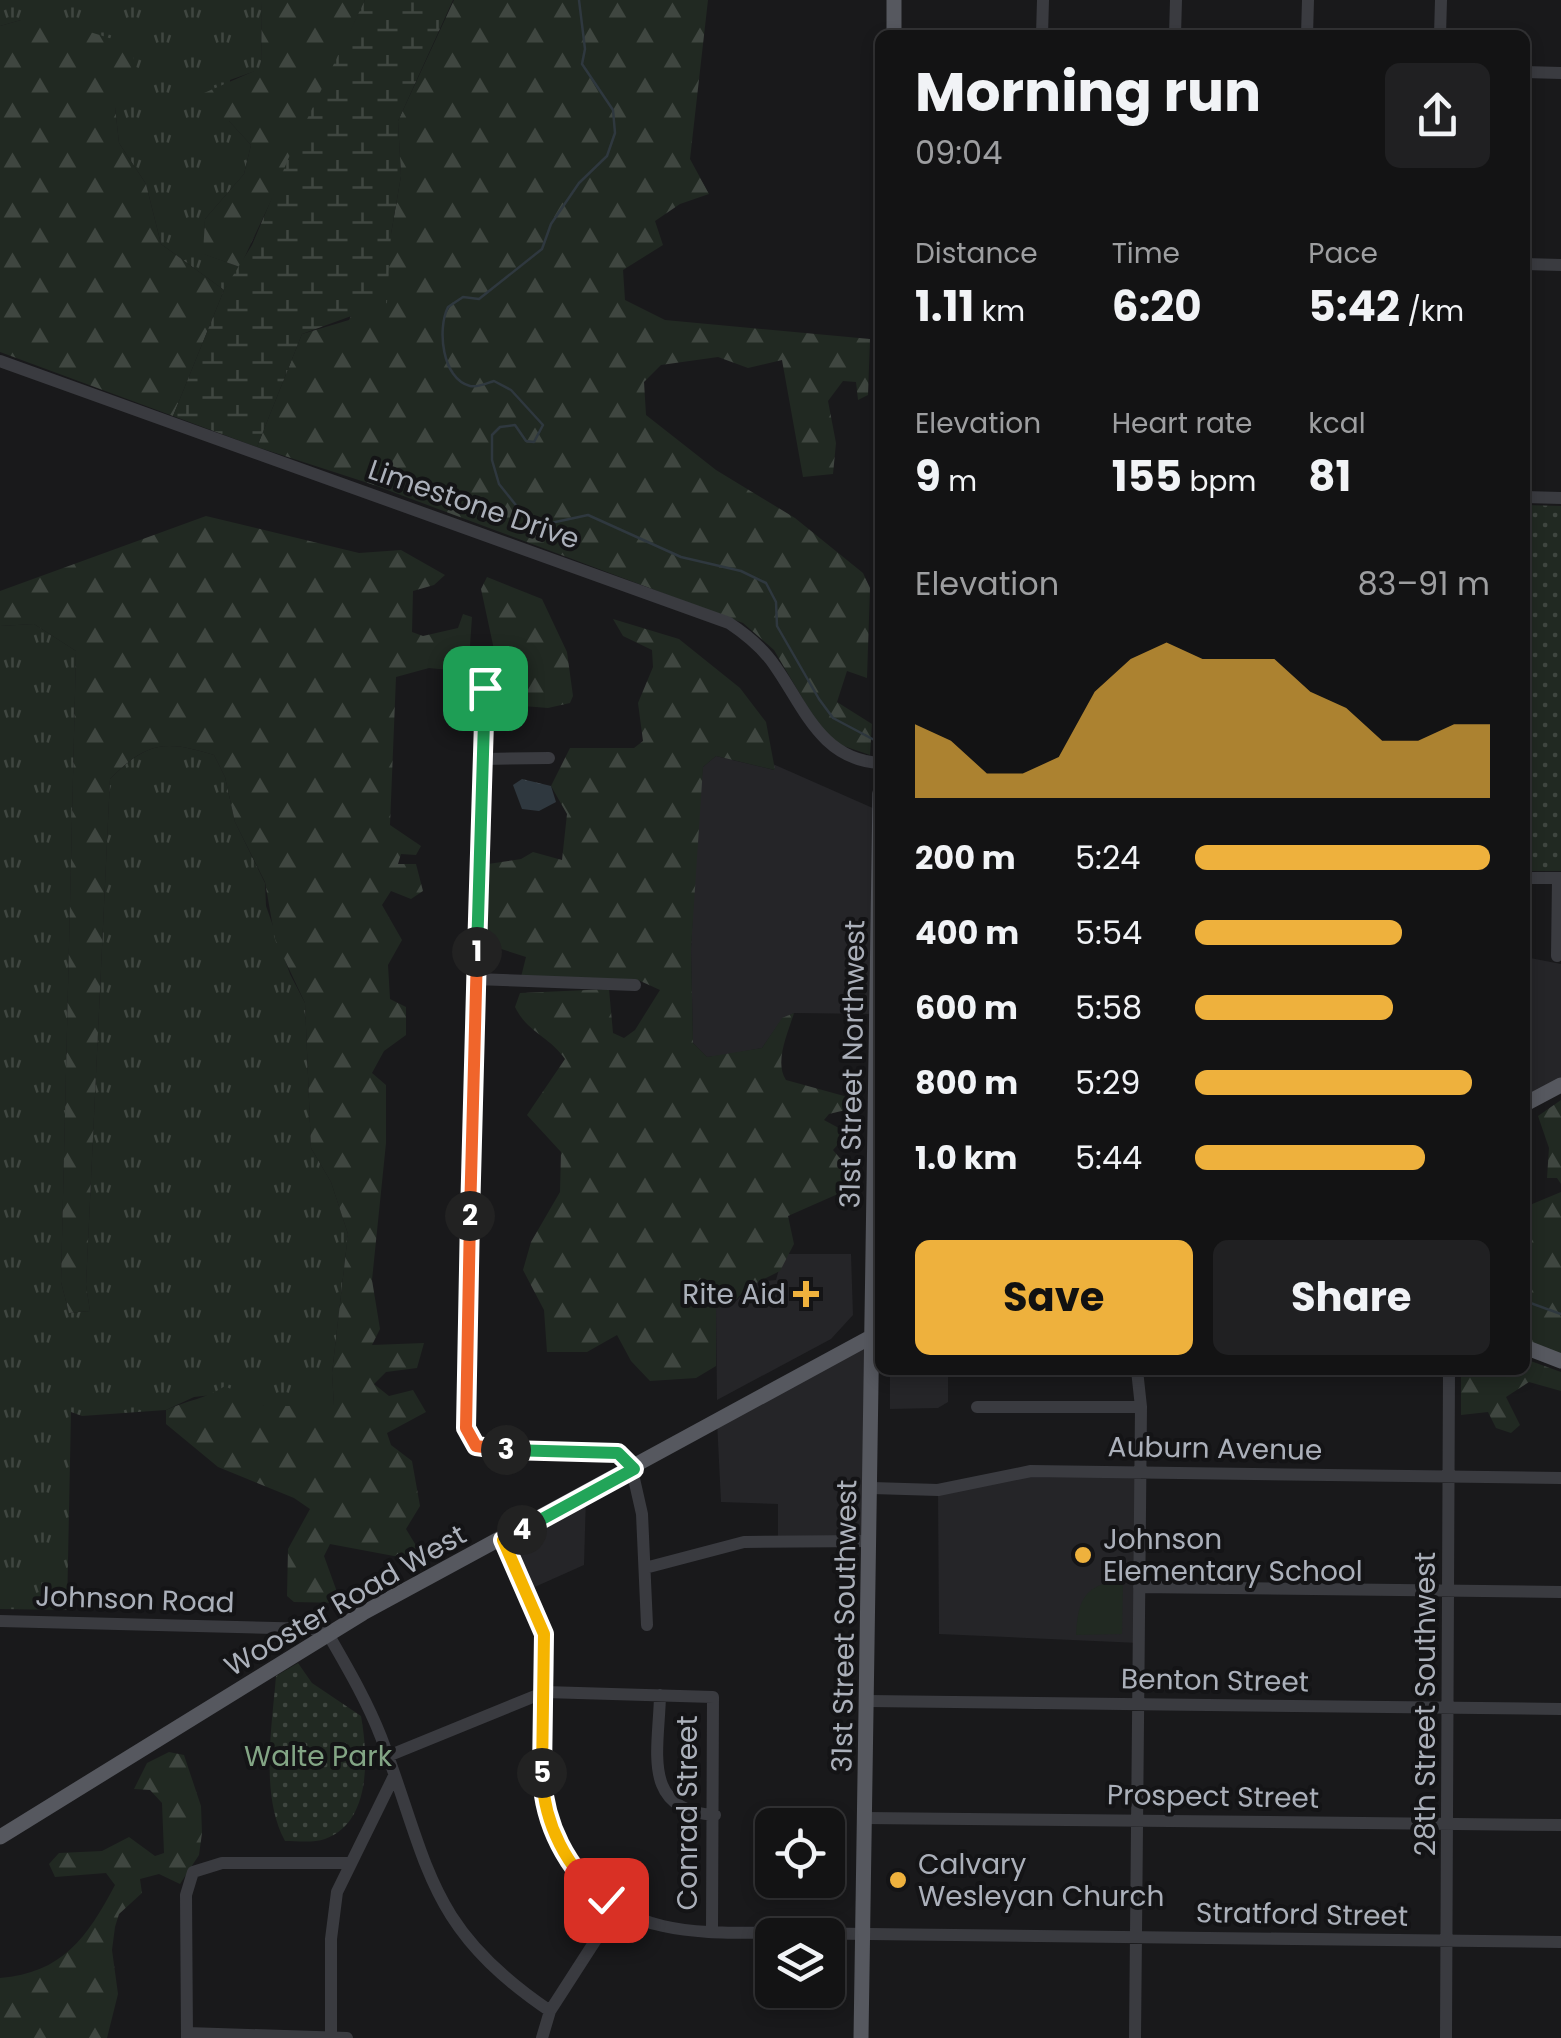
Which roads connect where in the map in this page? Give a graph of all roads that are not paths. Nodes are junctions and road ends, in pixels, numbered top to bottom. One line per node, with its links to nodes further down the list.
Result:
1 (894, 0): 6 (main road)
2 (1043, 0): 7 (street)
3 (1176, 0): 8 (street)
4 (1308, 0): 9 (street)
5 (1441, 0): 10 (street)
6 (894, 30)
7 (1042, 30)
8 (1175, 30)
9 (1307, 30)
10 (1440, 30)
11 (1530, 72): 12 (street)
12 (1561, 73)
13 (1530, 264): 14 (street)
14 (1561, 265)
15 (0, 361): 21 (street, Limestone Drive)
16 (1530, 497): 17 (street)
17 (1561, 498)
18 (492, 658): 20 (street)
19 (549, 758): 20 (street)
20 (484, 759): 25 (street)
21 (875, 762)
22 (1530, 878): 23 (street)
23 (1560, 878): 24 (street)
24 (1557, 956)
25 (475, 979): 26 (street); 37 (street)
26 (635, 985)
27 (1561, 1086): 28 (main road)
28 (1530, 1102)
29 (875, 1335): 37 (main road, Wooster Road West)
30 (1530, 1350): 31 (main road)
31 (1561, 1361)
32 (876, 1375): 41 (main road, 31st Street Southwest)
33 (1139, 1375): 36 (street)
34 (1449, 1375): 39 (street, 28th Street Southwest)
35 (978, 1406): 36 (street)
36 (1141, 1407): 38 (street)
37 (634, 1469): 42 (main road, Wooster Road West); 44 (street)
38 (1140, 1473): 39 (street, Auburn Avenue); 41 (street, Auburn Avenue); 45 (street)
39 (1450, 1477): 40 (street, Auburn Avenue); 46 (street, 28th Street Southwest)
40 (1561, 1478)
41 (872, 1488): 43 (main road, 31st Street Southwest)
42 (503, 1540): 50 (main road, Wooster Road West); 51 (street, Stratford Street)
43 (870, 1541): 44 (street); 53 (main road, 31st Street Southwest)
44 (645, 1568): 49 (street)
45 (1140, 1587): 46 (street); 54 (street)
46 (1450, 1591): 47 (street); 55 (street, 28th Street Southwest)
47 (1561, 1592)
48 (0, 1621): 50 (street, Johnson Road)
49 (647, 1624)
50 (328, 1634): 57 (street); 64 (main road, Wooster Road West)
51 (544, 1692): 52 (street); 57 (street); 66 (street, Stratford Street)
52 (660, 1696): 59 (street); 59 (street, Conrad Street)
53 (868, 1701): 54 (street, Benton Street); 60 (main road, 31st Street Southwest)
54 (1138, 1704): 55 (street, Benton Street); 61 (street)
55 (1450, 1708): 56 (street, Benton Street); 62 (street, 28th Street Southwest)
56 (1561, 1709)
57 (388, 1756): 58 (street)
58 (394, 1776): 65 (street); 72 (street)
59 (714, 1815): 67 (street, Conrad Street)
60 (865, 1818): 61 (street, Prospect Street); 68 (main road, 31st Street Southwest)
61 (1137, 1821): 62 (street, Prospect Street); 69 (street)
62 (1450, 1824): 63 (street, Prospect Street); 70 (street, 28th Street Southwest)
63 (1561, 1825)
64 (0, 1837)
65 (349, 1863): 73 (street); 74 (street)
66 (617, 1906): 67 (street, Stratford Street); 72 (street)
67 (712, 1930): 68 (street, Stratford Street)
68 (863, 1934): 69 (street, Stratford Street); 77 (main road, 31st Street Southwest)
69 (1135, 1937): 70 (street, Stratford Street); 78 (street)
70 (1448, 1941): 71 (street, Stratford Street); 79 (street, 28th Street Southwest)
71 (1561, 1942)
72 (550, 2011): 76 (street)
73 (187, 2036): 74 (street)
74 (331, 2038): 75 (street)
75 (348, 2038)
76 (542, 2038)
77 (861, 2038)
78 (1135, 2038)
79 (1446, 2038)

